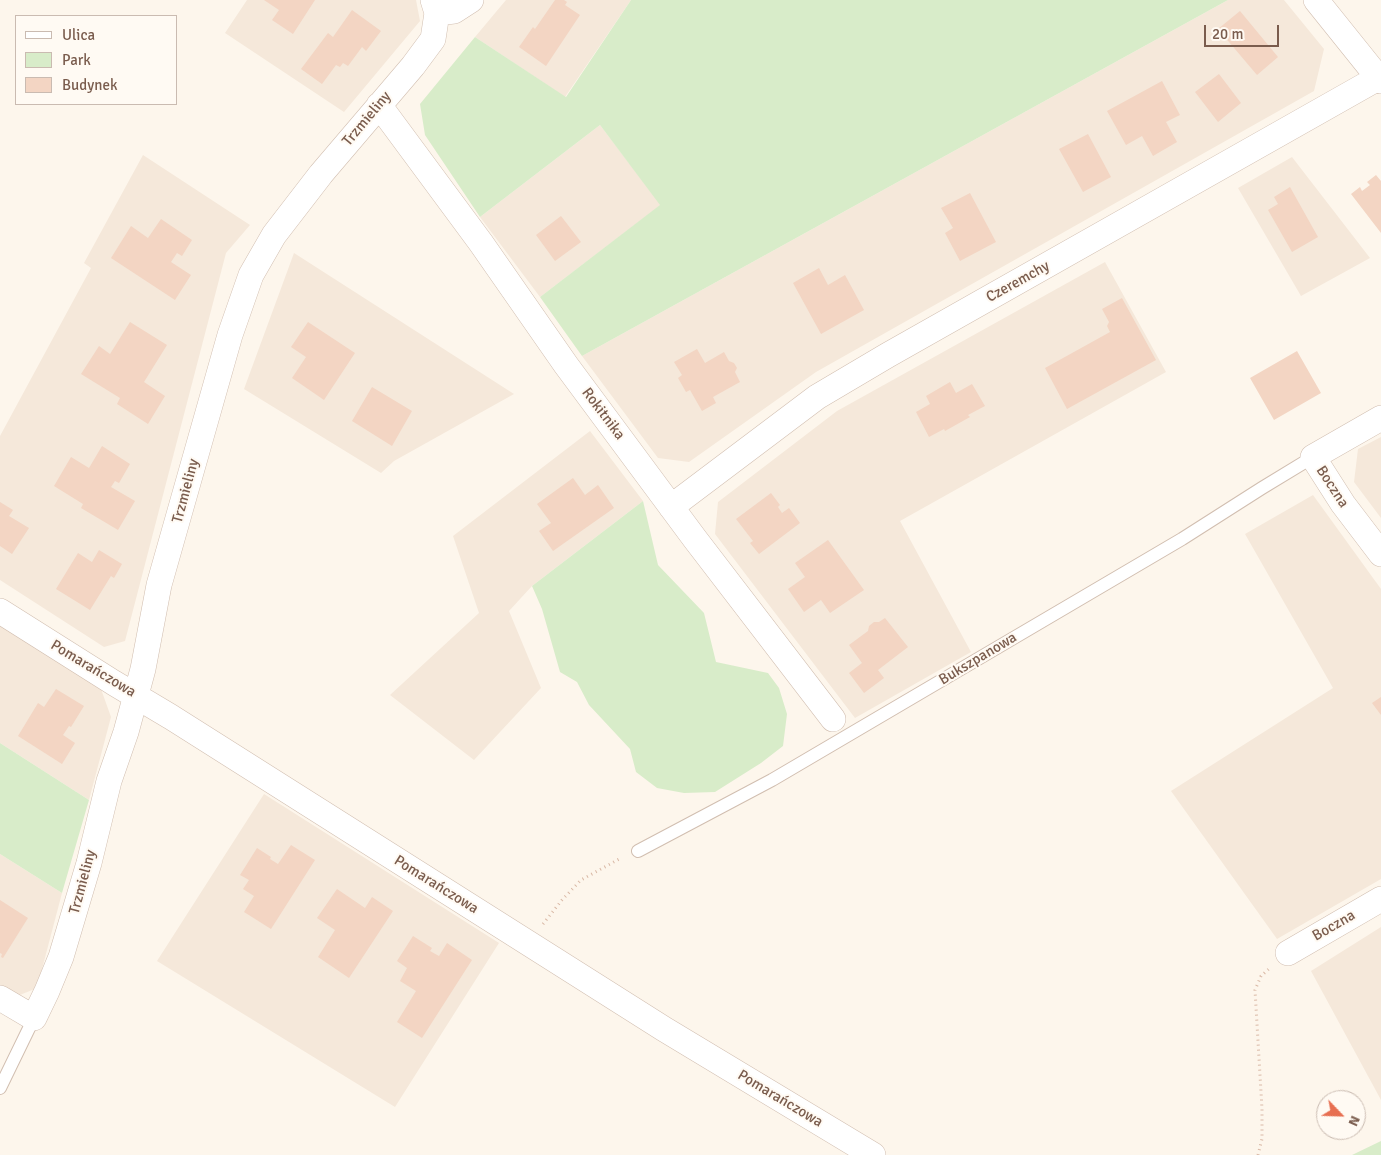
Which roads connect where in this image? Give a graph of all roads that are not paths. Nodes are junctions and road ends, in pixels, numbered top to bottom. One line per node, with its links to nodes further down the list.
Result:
1 (471, 0): 3 (street, Trzmieliny)
2 (1316, 0): 4 (street)
3 (435, 7): 5 (street, Trzmieliny)
4 (1380, 79): 8 (street, Czeremchy)
5 (379, 105): 8 (street, Rokitnika); 11 (street, Trzmieliny)
6 (1381, 418): 7 (street, Boczna)
7 (1314, 457): 9 (street, Boczna); 13 (lane, Bukszpanowa)
8 (671, 507): 12 (street, Rokitnika)
9 (1381, 554)
10 (0, 611): 11 (street, Pomarańczowa)
11 (135, 695): 17 (street, Trzmieliny); 19 (street, Pomarańczowa)
12 (833, 719)
13 (638, 851)
14 (1381, 899): 15 (street, Boczna)
15 (1288, 953)
16 (0, 998): 17 (street)
17 (34, 1018): 18 (lane)
18 (0, 1088)
19 (874, 1155)

